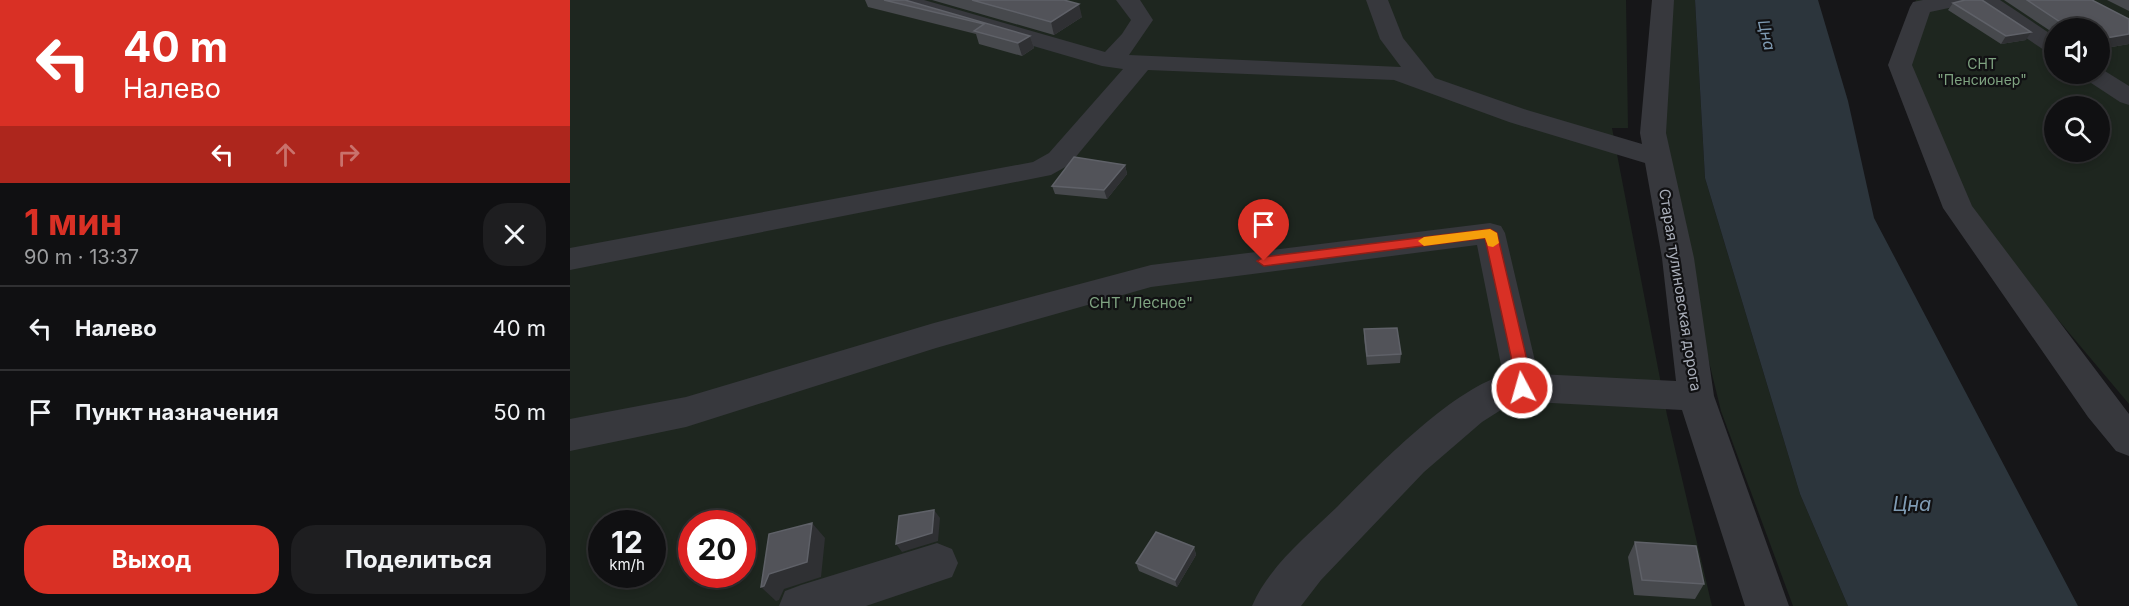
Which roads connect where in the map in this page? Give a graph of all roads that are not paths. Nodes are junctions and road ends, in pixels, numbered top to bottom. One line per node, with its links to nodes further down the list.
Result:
1 (900, 0): 9 (street)
2 (1127, 0): 9 (street)
3 (1377, 0): 11 (street)
4 (1664, 0): 14 (street, Старая тулиновская дорога)
5 (1955, 0): 7 (street)
6 (1985, 0): 8 (street)
7 (1919, 3): 18 (street)
8 (2044, 40)
9 (1110, 61): 10 (street)
10 (1142, 62): 11 (street); 15 (street)
11 (1427, 84): 14 (street)
12 (2109, 84): 13 (street)
13 (2129, 97)
14 (1659, 158): 17 (street, Старая тулиновская дорога)
15 (570, 259)
16 (1522, 388): 17 (street); 19 (street); 23 (street)
17 (1696, 396): 24 (street, Старая тулиновская дорога)
18 (2115, 404): 20 (street)
19 (570, 435)
20 (2129, 440)
21 (938, 563): 22 (street)
22 (801, 606)
23 (1274, 606)
24 (1767, 606)

